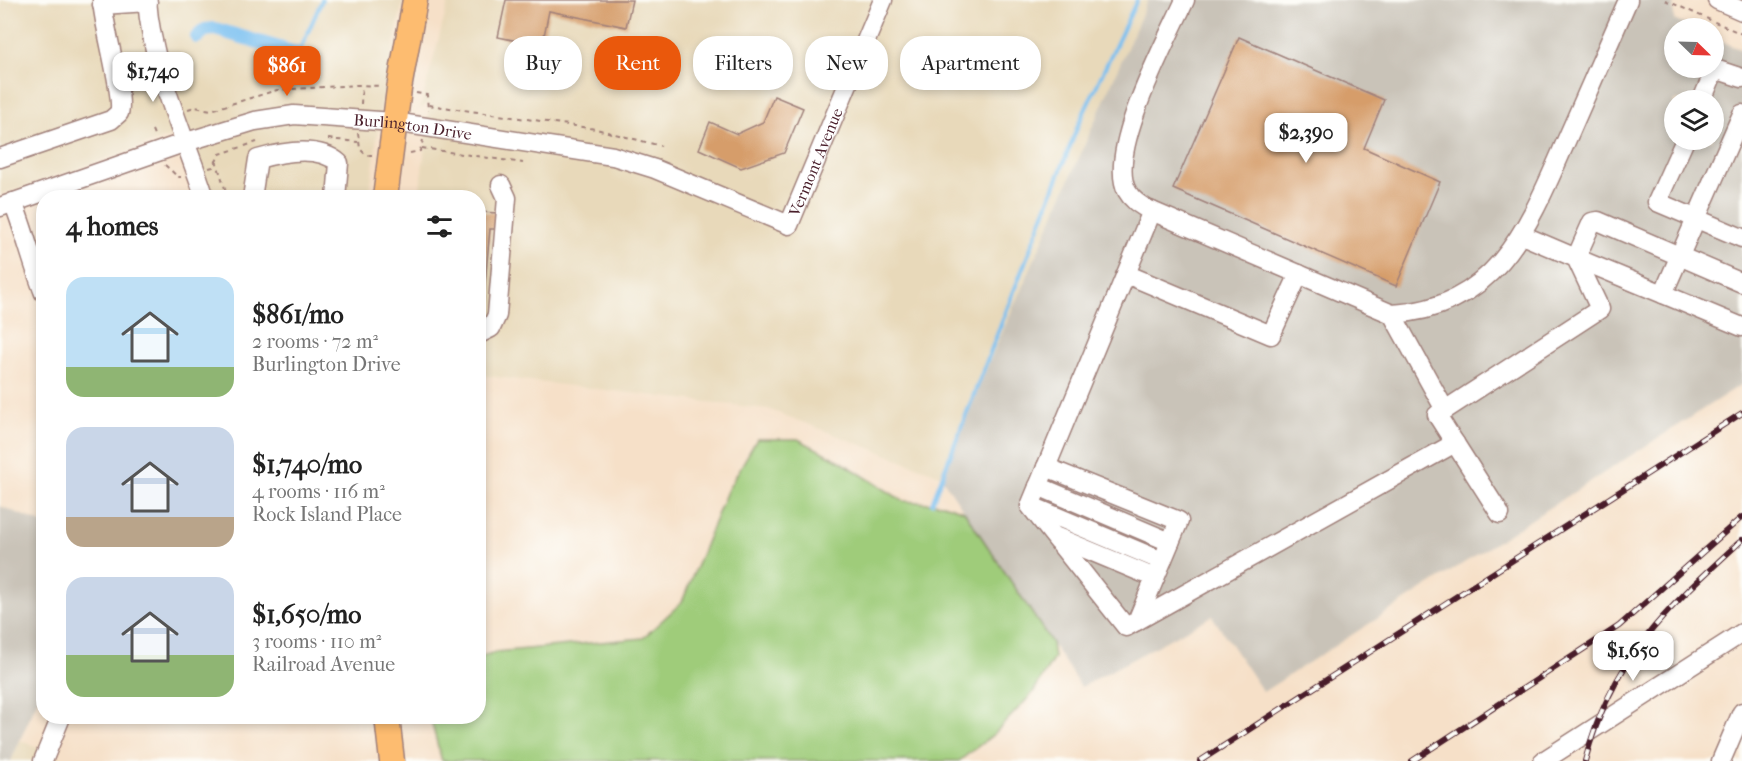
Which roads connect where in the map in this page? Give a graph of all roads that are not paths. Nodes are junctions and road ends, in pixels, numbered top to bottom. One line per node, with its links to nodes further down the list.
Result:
1 (415, 0): 12 (main road)
2 (883, 0): 26 (street, Vermont Avenue)
3 (1185, 0): 24 (street)
4 (1628, 0): 28 (street)
5 (1717, 0): 8 (street)
6 (148, 1): 7 (street); 13 (street)
7 (102, 2): 15 (street)
8 (1742, 11)
9 (1742, 78): 10 (street)
10 (1706, 90)
11 (1742, 115): 25 (street)
12 (394, 122): 13 (street, Burlington Drive); 21 (main road); 26 (street, Burlington Drive)
13 (186, 142): 17 (street, Burlington Drive); 18 (street)
14 (1680, 150): 25 (street)
15 (0, 158)
16 (501, 185): 39 (street)
17 (49, 190)
18 (202, 190)
19 (253, 190): 20 (street)
20 (334, 190)
21 (386, 190)
22 (36, 195): 23 (street, Burlington Drive)
23 (12, 203): 27 (street); 32 (street)
24 (1152, 212): 33 (street); 34 (street)
25 (1696, 219): 29 (street); 30 (street)
26 (789, 225)
27 (36, 235)
28 (1522, 235): 31 (street); 37 (street)
29 (1742, 238)
30 (1680, 256): 31 (street); 35 (street); 36 (street)
31 (1576, 258): 36 (street); 40 (street)
32 (36, 273)
33 (1126, 274): 34 (street); 42 (street)
34 (1299, 274): 37 (street)
35 (1742, 283)
36 (1663, 294): 38 (street)
37 (1392, 314): 40 (street)
38 (1742, 327)
39 (486, 330)
40 (1445, 410): 41 (street)
41 (1455, 443): 45 (street); 50 (street)
42 (1046, 467): 43 (street); 47 (street)
43 (1038, 486): 44 (street); 47 (street)
44 (1030, 506): 46 (street); 48 (street)
45 (1500, 514)
46 (1054, 536): 49 (street); 50 (street)
47 (1170, 542): 48 (street)
48 (1162, 561): 49 (street)
49 (1155, 578): 50 (street)
50 (1137, 621)
51 (1742, 633): 57 (street)
52 (1742, 712): 58 (street)
53 (58, 724): 55 (street)
54 (388, 724): 56 (main road)
55 (43, 761)
56 (392, 761)
57 (1543, 761)
58 (1721, 761)

